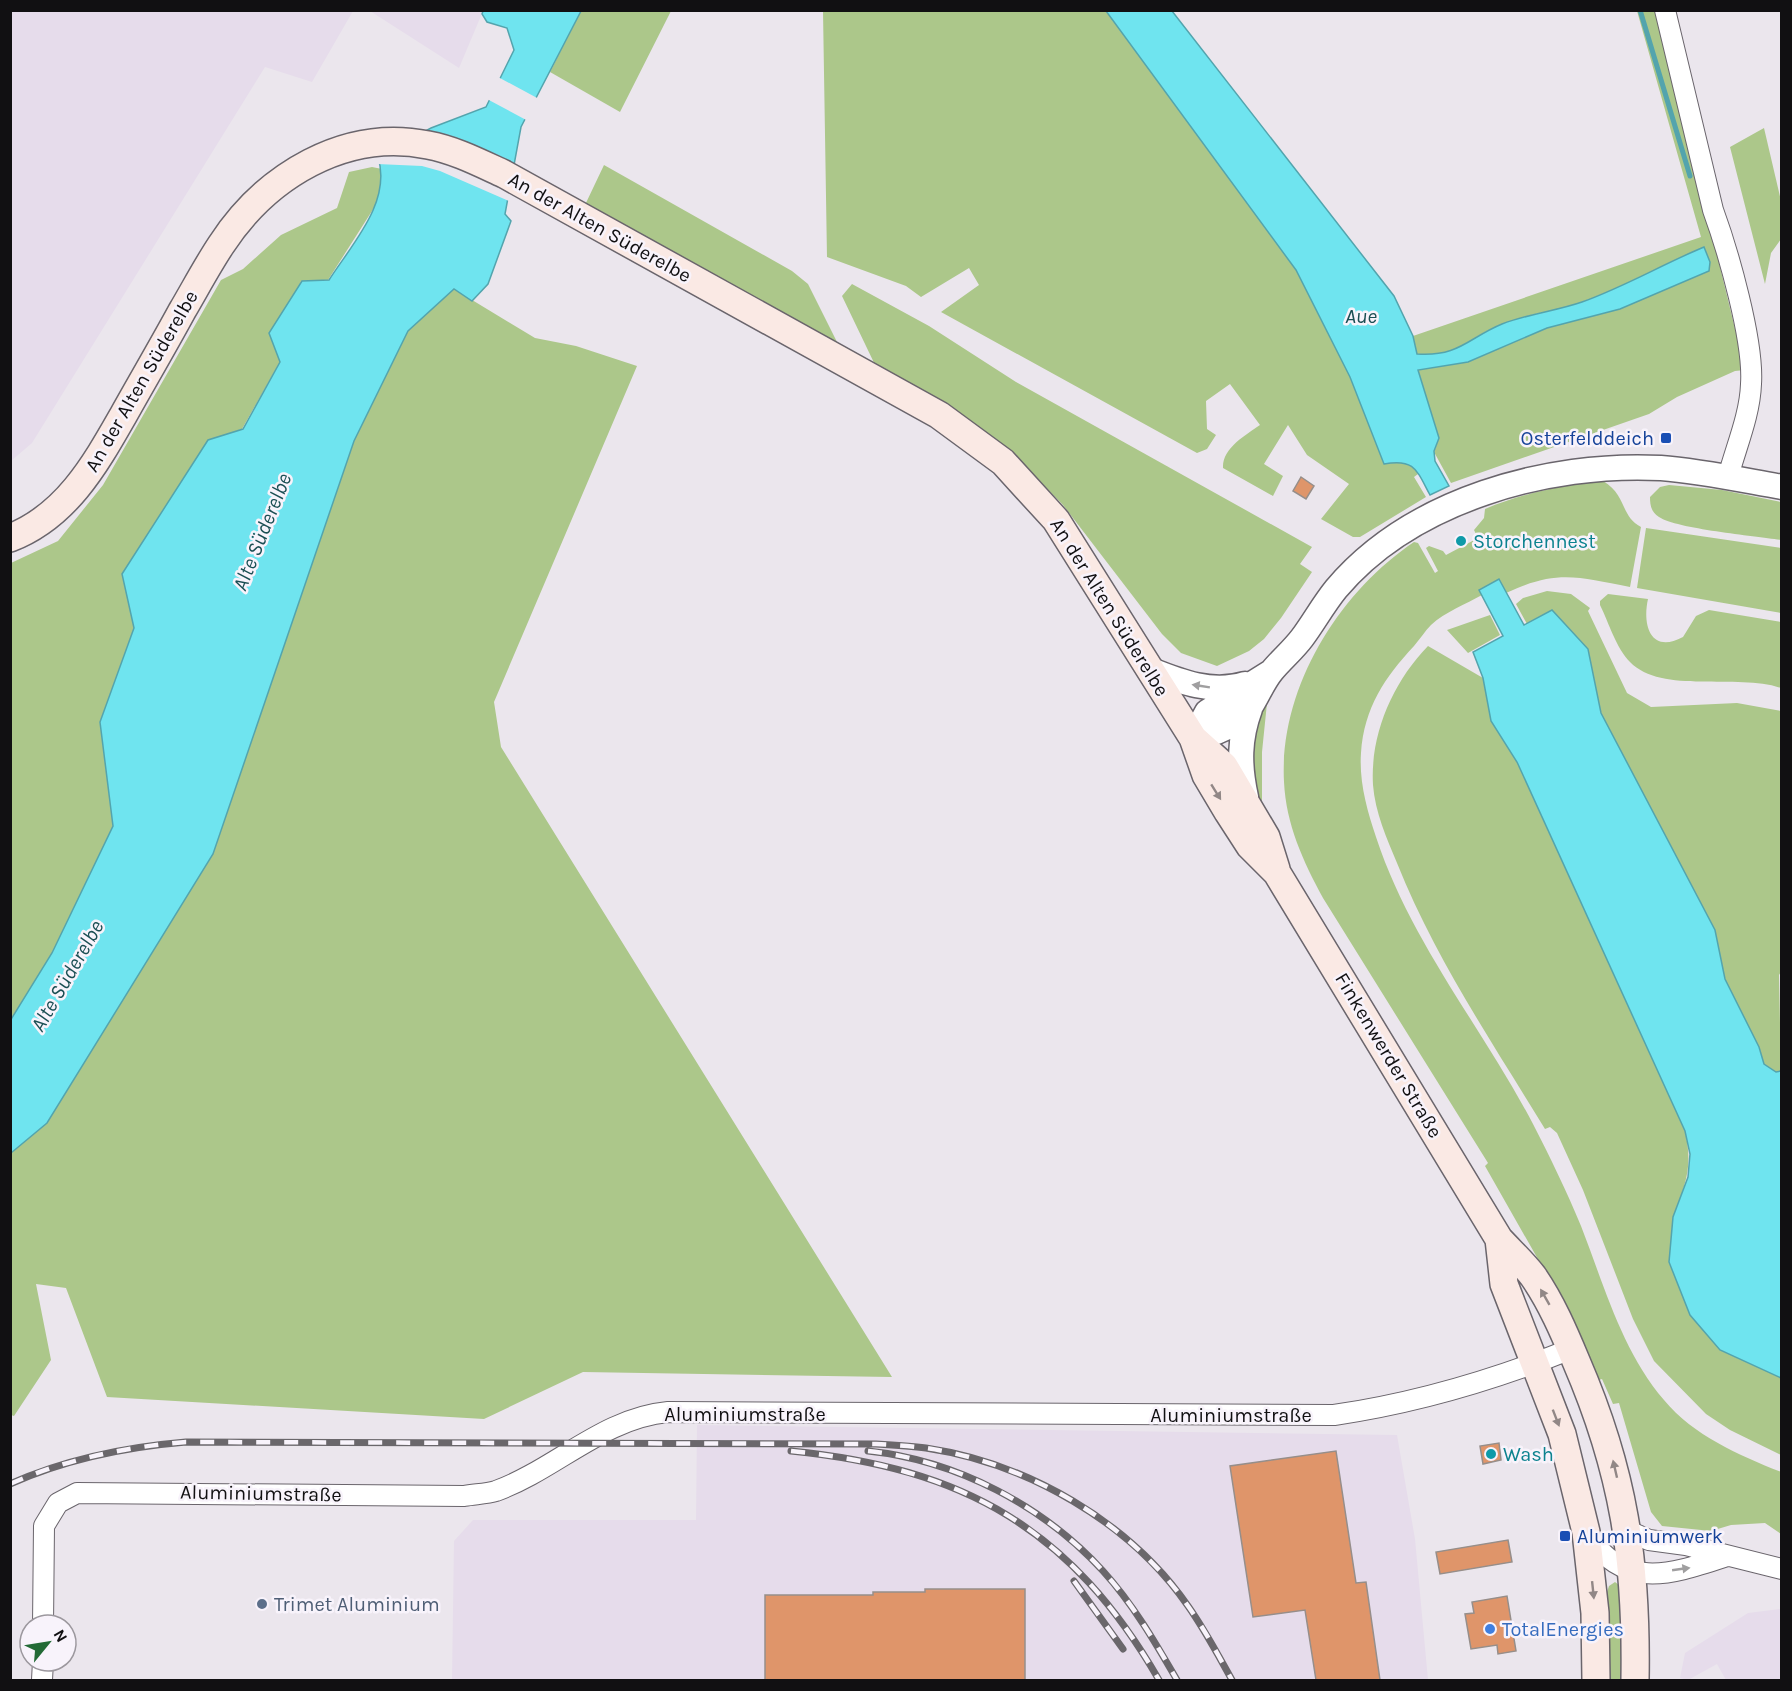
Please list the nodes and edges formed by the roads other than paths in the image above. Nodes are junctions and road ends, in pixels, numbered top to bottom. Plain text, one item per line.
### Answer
1 (1665, 10) edge
2 (1728, 477) junction
3 (1782, 487) edge
4 (10, 538) edge
5 (1151, 670) junction
6 (1262, 677) junction
7 (1250, 709) junction
8 (1193, 738) junction
9 (1246, 802) junction
10 (1277, 873) junction
11 (1499, 1239) junction
12 (1571, 1349) junction
13 (1535, 1363) junction
14 (1627, 1527) junction
15 (1586, 1532) junction
16 (1727, 1556) junction
17 (1782, 1569) edge
18 (1634, 1573) junction
19 (43, 1613) edge
20 (1596, 1680) edge
21 (1635, 1680) edge

1 - 2 street
2 - 3 street
2 - 6 street
4 - 5 main road, An der Alten Süderelbe
6 -> 5 street
5 - 8 main road, An der Alten Süderelbe
6 - 7 street
6 - 8 street
7 - 8 street
7 - 9 street
8 - 9 main road, Finkenwerder Straße
8 -> 10 main road, Finkenwerder Straße
9 - 10 main road, Finkenwerder Straße
10 - 11 main road, Finkenwerder Straße
12 -> 11 main road, Finkenwerder Straße
11 - 13 main road, Finkenwerder Straße
12 - 13 street, Aluminiumstraße
14 -> 12 main road, Finkenwerder Straße
13 -> 15 main road, Finkenwerder Straße
13 - 19 street, Aluminiumstraße
14 - 16 street
14 - 18 main road, Finkenwerder Straße
15 - 18 street
15 -> 20 main road, Finkenwerder Straße
16 - 17 street
18 -> 16 street
18 - 21 main road, Finkenwerder Straße

